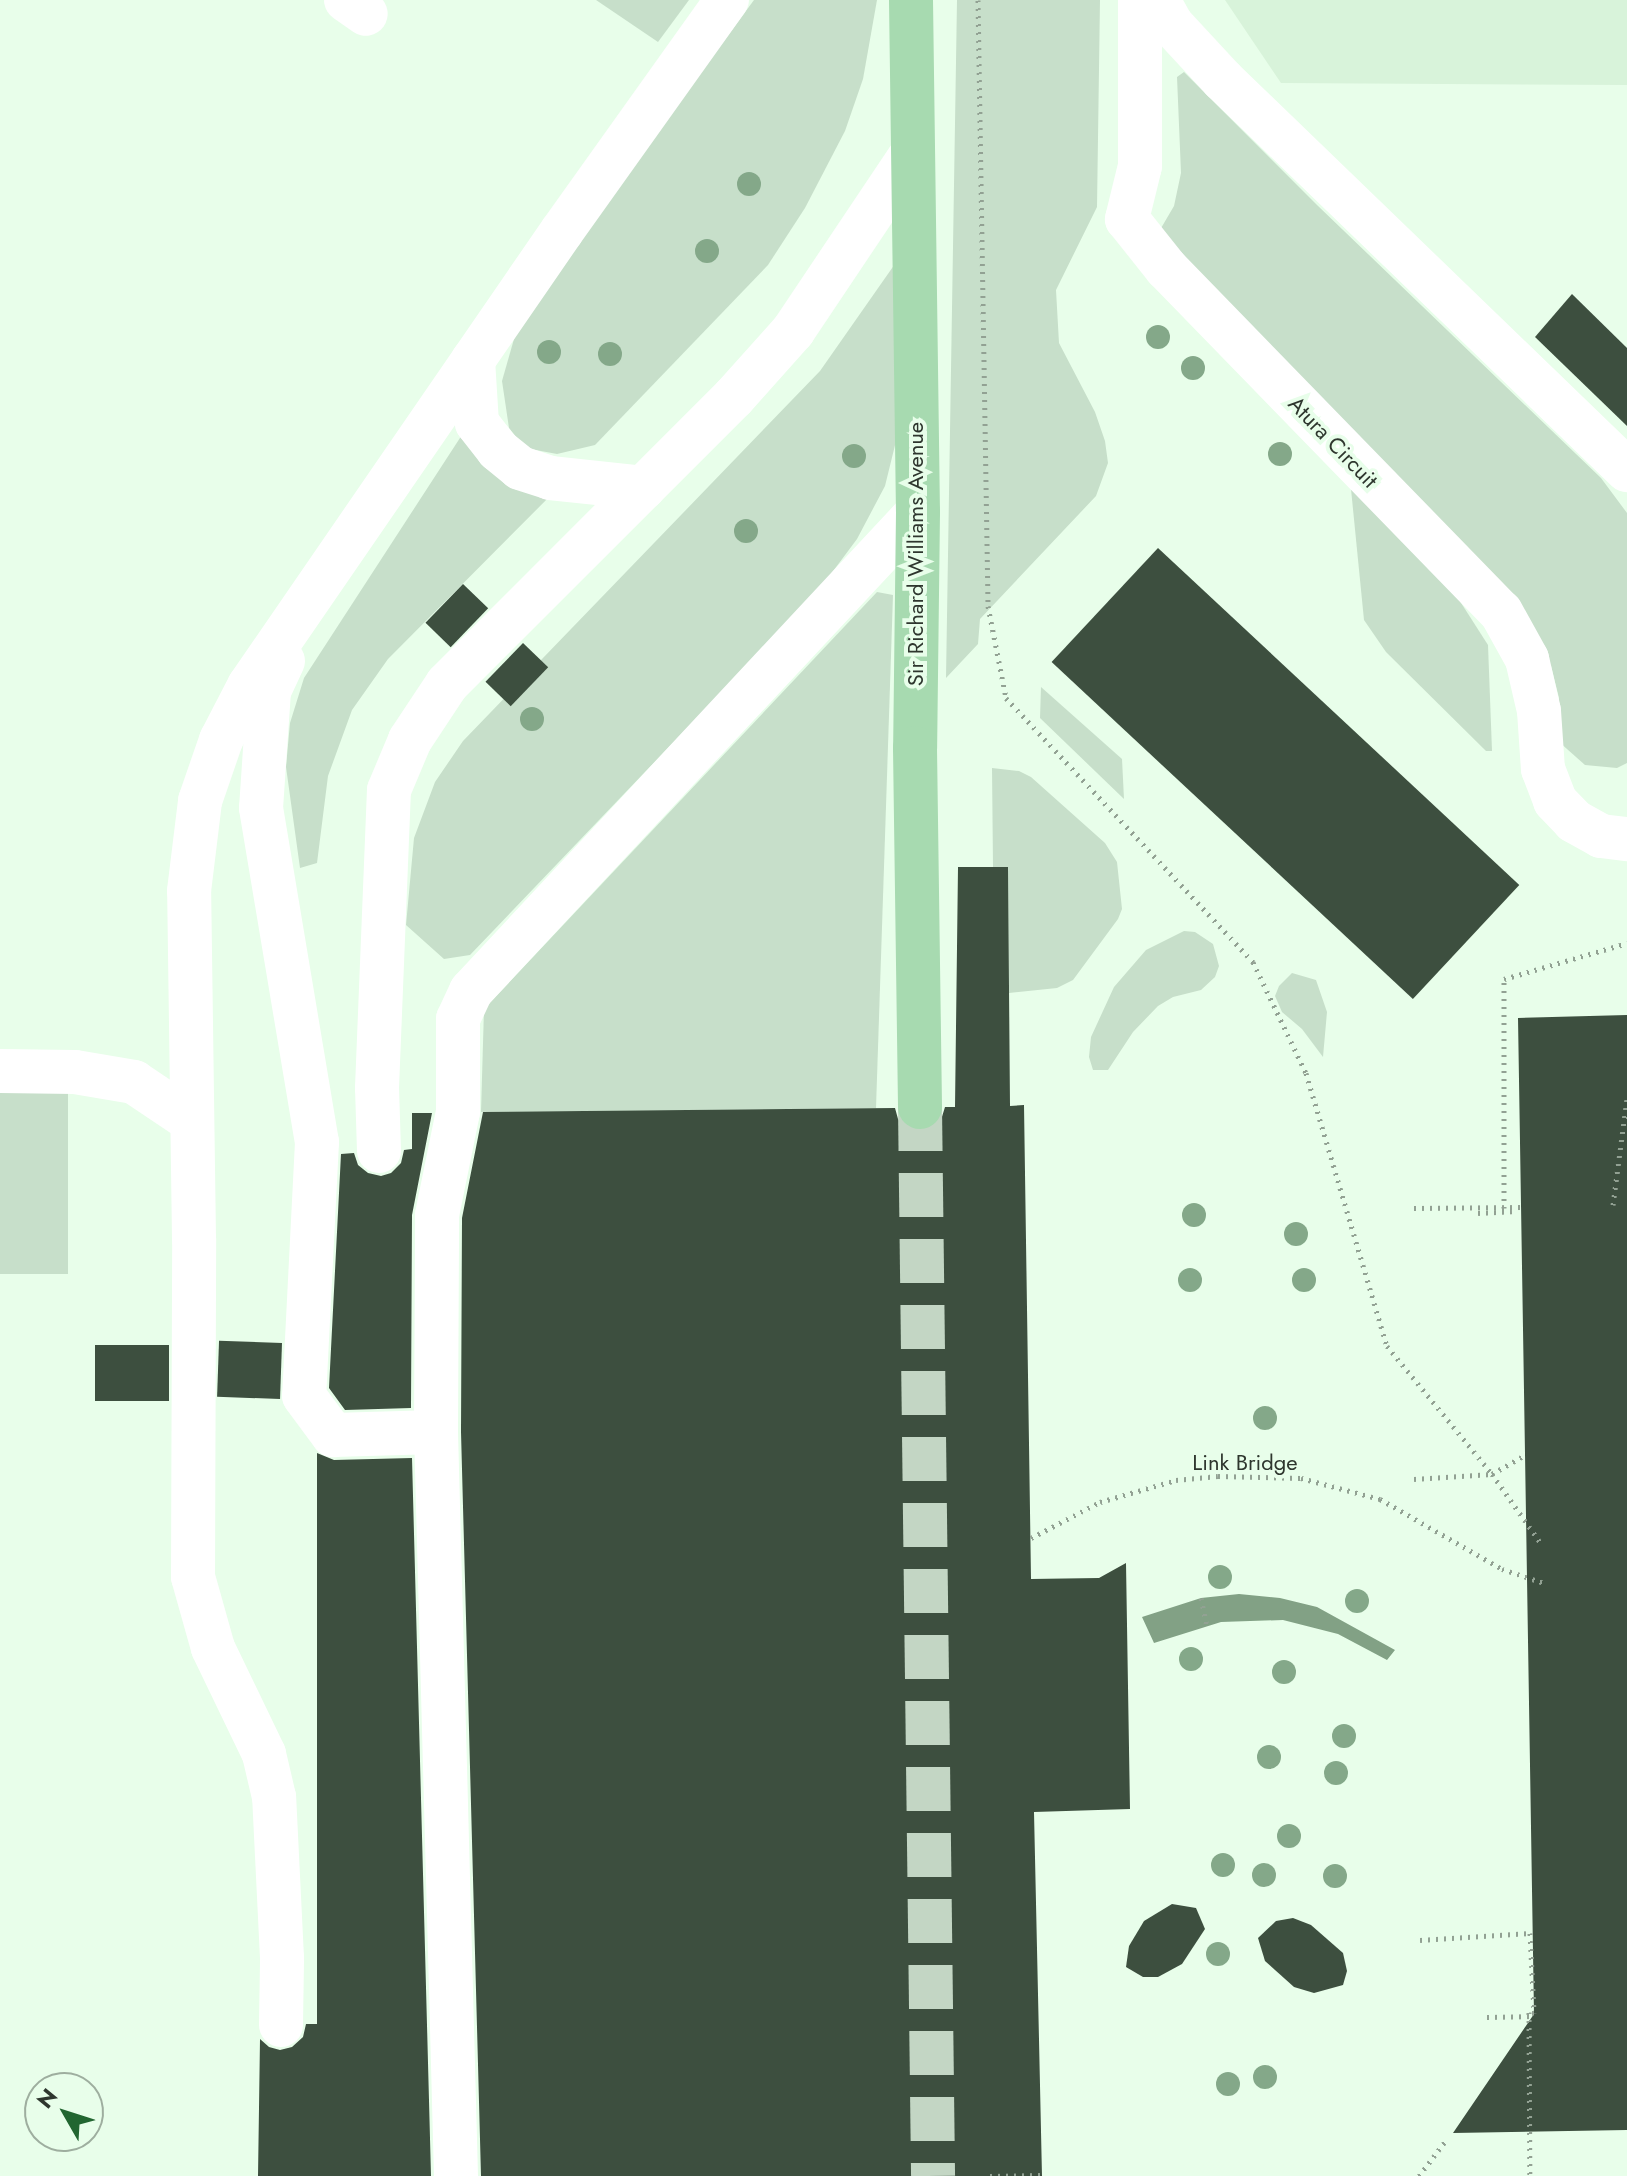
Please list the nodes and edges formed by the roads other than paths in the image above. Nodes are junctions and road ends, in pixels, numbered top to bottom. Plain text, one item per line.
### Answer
1 (727, 0) edge
2 (911, 0) edge
3 (1140, 0) edge
4 (1158, 0) edge
5 (912, 153) junction
6 (473, 360) junction
7 (1627, 470) edge
8 (643, 488) junction
9 (918, 512) junction
10 (320, 582) junction
11 (1627, 839) edge
12 (0, 1071) edge
13 (920, 1107) tunnel mouth
14 (192, 1121) junction
15 (379, 1151) dead end
16 (436, 1432) junction
17 (281, 2025) dead end
18 (456, 2176) edge

1 - 6 lane
2 - 5 main road, Sir Richard Williams Avenue
3 - 11 lane, Atura Circuit
4 - 7 lane
5 - 8 lane
5 - 9 main road, Sir Richard Williams Avenue
6 - 8 lane
6 - 10 lane
8 - 15 lane
9 - 13 main road, Sir Richard Williams Avenue
9 - 16 lane
10 - 14 lane
10 - 16 lane
12 - 14 lane
14 - 17 lane
16 - 18 lane

